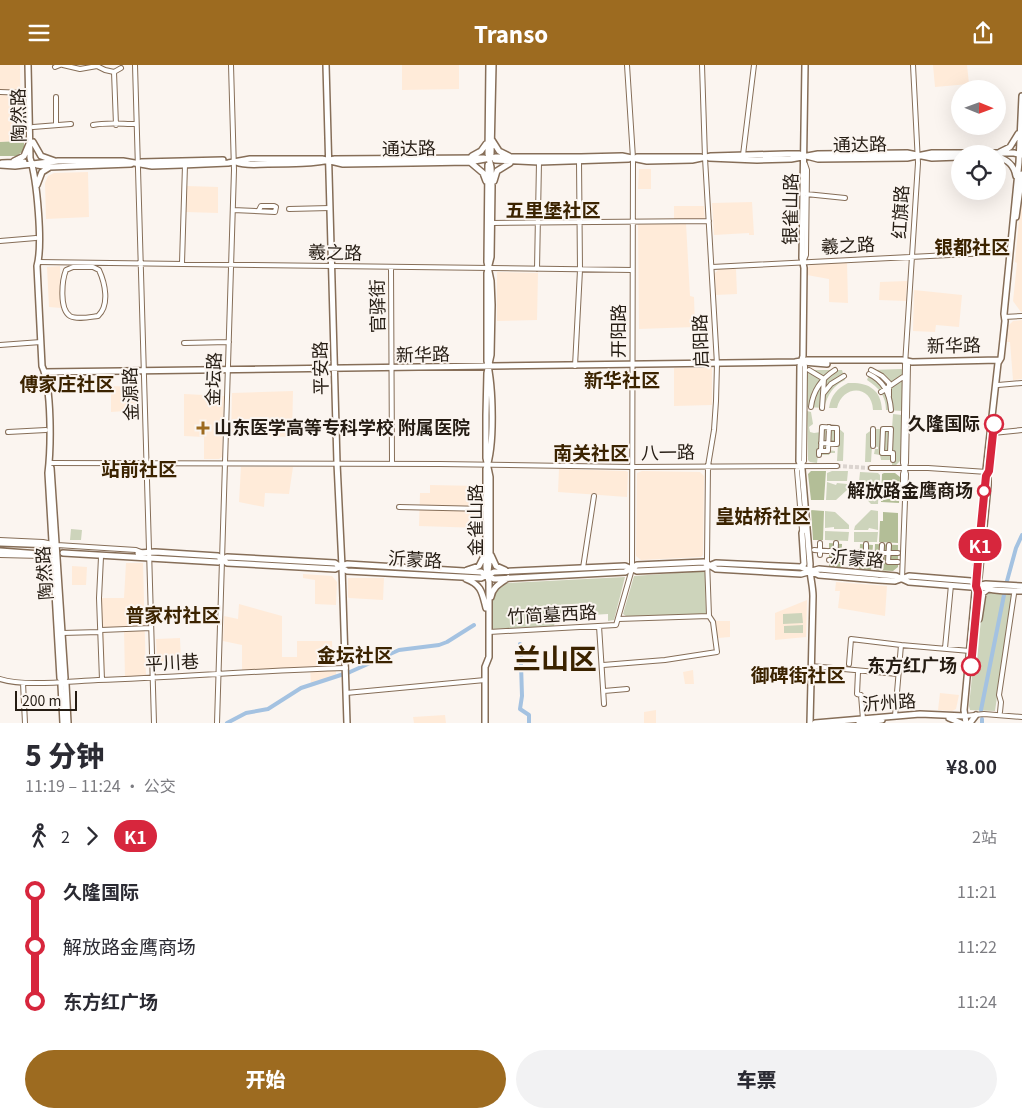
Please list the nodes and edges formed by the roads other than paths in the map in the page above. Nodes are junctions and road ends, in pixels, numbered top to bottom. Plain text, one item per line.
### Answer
1 (29, 65) edge
2 (61, 65) edge
3 (90, 65) edge
4 (135, 65) edge
5 (231, 65) edge
6 (326, 65) edge
7 (491, 65) edge
8 (627, 65) edge
9 (702, 65) edge
10 (754, 65) edge
11 (805, 65) edge
12 (913, 65) edge
13 (70, 66) edge
14 (55, 67) dead end
15 (121, 69) dead end
16 (114, 72) junction
17 (0, 93) edge
18 (28, 93) junction
19 (1022, 96) edge
20 (56, 97) dead end
21 (136, 123) junction
22 (71, 124) dead end
23 (56, 125) junction
24 (93, 125) dead end
25 (116, 125) junction
26 (33, 127) junction
27 (1020, 131) junction
28 (490, 138) junction
29 (31, 142) junction
30 (1022, 147) edge
31 (1006, 149) edge
32 (951, 154) edge
33 (1021, 154) edge
34 (744, 155) junction
35 (1006, 155) edge
36 (804, 156) junction
37 (917, 156) junction
38 (951, 157) edge
39 (633, 158) junction
40 (705, 158) junction
41 (490, 159) junction
42 (1006, 159) edge
43 (468, 160) junction
44 (513, 160) junction
45 (58, 161) junction
46 (328, 161) junction
47 (579, 161) junction
48 (137, 162) junction
49 (234, 162) junction
50 (539, 162) junction
51 (11, 163) junction
52 (0, 164) edge
53 (32, 164) junction
54 (804, 164) junction
55 (185, 165) junction
56 (50, 167) junction
57 (1022, 174) edge
58 (1016, 176) junction
59 (36, 187) junction
60 (490, 187) junction
61 (806, 194) junction
62 (844, 198) dead end
63 (803, 203) junction
64 (330, 208) junction
65 (289, 209) dead end
66 (233, 210) junction
67 (259, 210) dead end
68 (709, 221) junction
69 (632, 222) junction
70 (492, 223) junction
71 (538, 223) junction
72 (579, 223) junction
73 (1013, 227) junction
74 (36, 238) junction
75 (0, 241) edge
76 (1010, 251) junction
77 (912, 257) junction
78 (38, 262) junction
79 (803, 262) junction
80 (140, 263) junction
81 (182, 263) junction
82 (231, 264) junction
83 (81, 267) junction
84 (332, 267) junction
85 (712, 267) junction
86 (391, 268) junction
87 (489, 269) junction
88 (537, 269) junction
89 (580, 270) junction
90 (632, 270) junction
91 (1022, 316) edge
92 (1004, 317) junction
93 (41, 342) junction
94 (229, 342) junction
95 (184, 343) dead end
96 (0, 345) edge
97 (999, 360) junction
98 (907, 361) junction
99 (802, 362) junction
100 (717, 363) junction
101 (633, 365) junction
102 (575, 366) junction
103 (489, 368) junction
104 (334, 369) junction
105 (392, 369) junction
106 (228, 370) junction
107 (809, 370) dead end
108 (834, 370) dead end
109 (144, 371) junction
110 (45, 372) junction
111 (844, 376) dead end
112 (903, 377) dead end
113 (824, 379) junction
114 (1022, 383) edge
115 (823, 384) junction
116 (890, 385) junction
117 (998, 385) junction
118 (830, 389) junction
119 (885, 389) junction
120 (881, 392) dead end
121 (822, 396) junction
122 (889, 398) junction
123 (811, 407) dead end
124 (822, 408) dead end
125 (890, 410) dead end
126 (829, 427) junction
127 (873, 429) dead end
128 (46, 430) junction
129 (8, 431) dead end
130 (1022, 431) edge
131 (993, 433) junction
132 (821, 435) junction
133 (829, 435) junction
134 (837, 436) junction
135 (873, 437) junction
136 (882, 437) junction
137 (891, 437) junction
138 (821, 443) junction
139 (828, 444) junction
140 (873, 446) dead end
141 (882, 446) junction
142 (890, 446) junction
143 (890, 453) junction
144 (893, 460) dead end
145 (146, 462) junction
146 (225, 462) junction
147 (49, 463) junction
148 (337, 463) junction
149 (392, 463) junction
150 (488, 464) junction
151 (800, 465) junction
152 (708, 466) junction
153 (837, 466) tunnel mouth
154 (632, 467) junction
155 (871, 468) tunnel mouth
156 (905, 469) junction
157 (987, 473) junction
158 (594, 496) dead end
159 (399, 507) dead end
160 (486, 509) junction
161 (805, 517) junction
162 (805, 528) junction
163 (820, 543) dead end
164 (836, 543) dead end
165 (866, 544) dead end
166 (54, 545) junction
167 (882, 545) dead end
168 (889, 545) dead end
169 (0, 547) edge
170 (46, 550) tunnel mouth
171 (814, 550) dead end
172 (836, 551) junction
173 (841, 551) dead end
174 (488, 552) junction
175 (860, 552) dead end
176 (866, 552) junction
177 (820, 553) junction
178 (881, 553) junction
179 (889, 553) junction
180 (898, 553) dead end
181 (58, 554) junction
182 (146, 555) junction
183 (101, 557) junction
184 (222, 559) junction
185 (829, 560) dead end
186 (835, 560) junction
187 (841, 560) dead end
188 (859, 561) dead end
189 (866, 561) junction
190 (881, 561) junction
191 (888, 562) junction
192 (898, 562) dead end
193 (708, 565) junction
194 (342, 567) junction
195 (801, 567) junction
196 (583, 568) junction
197 (632, 569) junction
198 (809, 572) junction
199 (462, 574) junction
200 (488, 575) junction
201 (509, 575) junction
202 (902, 579) junction
203 (951, 585) junction
204 (976, 586) junction
205 (1022, 586) edge
206 (1005, 588) junction
207 (988, 589) junction
208 (1022, 591) edge
209 (1014, 594) dead end
210 (488, 608) junction
211 (709, 616) junction
212 (618, 619) junction
213 (975, 622) junction
214 (616, 625) joint
215 (599, 626) junction
216 (151, 628) junction
217 (100, 631) junction
218 (489, 632) junction
219 (62, 633) junction
220 (901, 645) junction
221 (945, 648) junction
222 (970, 651) junction
223 (487, 663) junction
224 (849, 664) dead end
225 (603, 665) junction
226 (811, 666) junction
227 (346, 672) junction
228 (858, 672) dead end
229 (898, 674) junction
230 (219, 675) junction
231 (0, 679) edge
232 (152, 679) junction
233 (102, 680) junction
234 (485, 680) junction
235 (63, 681) junction
236 (967, 682) junction
237 (24, 683) junction
238 (627, 689) dead end
239 (604, 691) junction
240 (346, 693) junction
241 (604, 704) dead end
242 (1000, 712) dead end
243 (965, 715) junction
244 (980, 715) junction
245 (894, 716) junction
246 (948, 716) junction
247 (1022, 717) edge
248 (861, 721) edge
249 (25, 723) edge
250 (63, 723) edge
251 (68, 723) edge
252 (154, 723) edge
253 (217, 723) edge
254 (340, 723) edge
255 (347, 723) edge
256 (486, 723) edge
257 (809, 723) edge
258 (815, 723) edge
259 (964, 723) edge
260 (970, 723) edge

1 - 18 main road, 陶然路
1 - 26 main road, 陶然路
2 - 13 street
2 - 14 street
3 - 13 street
3 - 16 street
4 - 21 street, 金源路
5 - 49 street, 金坛路
6 - 46 main road, 平安路
7 - 28 main road, 金雀山路
8 - 39 street, 开阳路
9 - 40 street, 启阳路
10 - 34 street
11 - 36 main road, 银雀山路
12 - 37 street, 红旗路
15 - 16 street
16 - 25 street
17 - 18 street
18 - 29 main road, 陶然路
19 - 27 main road
20 - 23 street
21 - 25 street
21 - 48 street, 金源路
22 - 23 street
23 - 26 street
24 - 25 street
26 - 29 main road, 陶然路
27 - 31 main road
27 - 33 main road
28 - 41 main road, 金雀山路
28 - 43 main road
28 - 44 main road
29 - 45 main road
29 - 51 main road
29 - 53 main road, 陶然路
30 - 33 main road
32 - 37 main road, 通达路
33 - 35 main road, 通达路
33 - 58 main road
33 - 73 main road
34 - 36 main road, 通达路
34 - 40 main road, 通达路
36 - 37 main road, 通达路
36 - 40 main road, 通达路
36 - 54 main road, 银雀山路
37 - 38 main road, 通达路
37 - 77 street, 红旗路
39 - 40 main road, 通达路
39 - 44 main road, 通达路
39 - 47 main road, 通达路
39 - 69 street, 开阳路
40 - 68 street, 启阳路
41 - 43 main road, 通达路
41 - 44 main road, 通达路
41 - 60 main road, 金雀山路
42 - 58 main road
43 - 46 main road, 通达路
43 - 60 main road
44 - 50 main road, 通达路
44 - 60 main road
45 - 48 main road, 通达路
45 - 53 main road, 通达路
46 - 49 main road, 通达路
46 - 64 main road, 平安路
47 - 50 main road, 通达路
47 - 72 street
48 - 49 main road, 通达路
48 - 55 main road, 通达路
48 - 56 main road, 通达路
48 - 80 street, 金源路
49 - 55 main road, 通达路
49 - 66 street, 金坛路
50 - 71 street
51 - 52 main road, 通达路
51 - 53 main road, 通达路
53 - 56 main road, 通达路
53 - 59 main road, 陶然路
53 - 74 main road, 陶然路
54 - 61 street
54 - 63 main road, 银雀山路
55 - 81 street
56 - 59 main road
57 - 73 main road
58 - 76 main road
59 - 78 main road, 陶然路
60 - 70 main road, 金雀山路
60 - 87 main road, 金雀山路
61 - 62 street
61 - 63 main road
61 - 79 street
63 - 79 main road, 银雀山路
64 - 65 street
64 - 84 main road, 平安路
66 - 67 street
66 - 82 street, 金坛路
68 - 69 street
68 - 85 street, 启阳路
69 - 72 street
69 - 90 street, 开阳路
70 - 71 street
70 - 87 main road, 金雀山路
71 - 72 street
71 - 88 street
72 - 89 street
73 - 76 main road
74 - 75 street
74 - 78 main road, 陶然路
76 - 77 street, 羲之路
76 - 92 main road
77 - 79 street, 羲之路
77 - 98 street, 红旗路
78 - 83 street, 羲之路
78 - 93 main road, 陶然路
78 - 110 main road, 陶然路
79 - 85 street, 羲之路
79 - 99 main road, 银雀山路
79 - 99 main road, 银雀山路
80 - 81 street, 羲之路
80 - 83 street, 羲之路
80 - 109 street, 金源路
81 - 82 street, 羲之路
82 - 84 street, 羲之路
82 - 94 street, 金坛路
83 - 83 street
84 - 86 street, 羲之路
84 - 104 main road, 平安路
85 - 100 street, 启阳路
86 - 87 street, 羲之路
86 - 105 street, 官驿街
87 - 88 street, 羲之路
87 - 103 main road, 金雀山路
88 - 89 street, 羲之路
89 - 90 street, 羲之路
89 - 102 street
90 - 101 street, 开阳路
91 - 92 street
92 - 97 main road
93 - 96 street
93 - 110 main road, 陶然路
94 - 95 street
94 - 106 street, 金坛路
97 - 98 main road, 新华路
97 - 117 main road
97 - 157 main road
98 - 99 main road, 新华路
98 - 156 street, 红旗路
99 - 100 main road, 新华路
99 - 151 main road, 银雀山路
100 - 101 main road, 新华路
100 - 152 street, 启阳路
101 - 102 main road, 新华路
101 - 154 street, 开阳路
102 - 103 main road, 新华路
103 - 105 main road, 新华路
103 - 150 main road, 金雀山路
104 - 105 main road, 新华路
104 - 106 main road, 新华路
104 - 148 main road, 平安路
105 - 149 street, 官驿街
106 - 109 main road, 新华路
106 - 146 street, 金坛路
107 - 113 street
108 - 113 street
109 - 110 main road, 新华路
109 - 145 street, 金源路
110 - 128 main road, 陶然路
110 - 147 main road, 陶然路
111 - 118 street
112 - 116 street
113 - 115 street
113 - 123 street
114 - 117 street
115 - 118 street
115 - 121 street
116 - 119 street
116 - 119 street
116 - 122 street
117 - 131 main road
118 - 121 street
119 - 120 street
119 - 122 street
121 - 124 street
122 - 125 street
126 - 132 street
126 - 133 street
126 - 134 street
127 - 135 street
128 - 129 street
128 - 147 main road, 陶然路
130 - 131 street
131 - 157 main road
132 - 133 street
132 - 138 street
133 - 134 street
133 - 139 street
134 - 139 street
135 - 136 street
135 - 140 street
136 - 137 street
136 - 137 street
136 - 141 street
137 - 142 street
138 - 139 street
138 - 139 street
141 - 142 street
141 - 143 street
142 - 143 street
143 - 144 street
145 - 146 street, 八一路
145 - 147 street, 八一路
145 - 182 street, 金源路
146 - 148 street, 八一路
146 - 184 street, 金坛路
147 - 166 main road, 陶然路
148 - 149 street, 八一路
148 - 194 main road, 平安路
149 - 150 street, 八一路
150 - 154 street, 八一路
150 - 160 main road, 金雀山路
150 - 174 main road, 金雀山路
151 - 152 street, 八一路
151 - 153 street, 八一路
151 - 161 main road, 银雀山路
151 - 162 main road, 银雀山路
152 - 154 street, 八一路
152 - 193 street, 启阳路
154 - 197 street, 开阳路
155 - 156 street
156 - 157 street
156 - 202 street, 红旗路
157 - 204 main road
157 - 204 main road
158 - 196 street
159 - 160 street
160 - 174 main road, 金雀山路
161 - 162 main road
161 - 198 main road, 银雀山路
162 - 195 main road
162 - 198 main road
163 - 177 street
164 - 172 street
165 - 176 street
166 - 169 main road
166 - 181 main road, 陶然路
166 - 182 street
167 - 178 street
168 - 179 street
169 - 170 main road
169 - 181 main road, 沂蒙路
171 - 177 street
172 - 173 street
172 - 177 street
172 - 186 street
174 - 199 main road
174 - 200 main road, 金雀山路
174 - 201 main road
175 - 176 street
176 - 178 street
176 - 189 street
178 - 179 street
178 - 190 street
179 - 180 street
179 - 191 street
181 - 182 main road, 沂蒙路
181 - 183 street
181 - 219 main road, 陶然路
181 - 235 main road, 陶然路
182 - 183 street
182 - 184 main road, 沂蒙路
182 - 216 street, 金源路
183 - 217 street
184 - 194 main road, 沂蒙路
184 - 230 street, 金坛路
185 - 186 street
186 - 187 street
188 - 189 street
189 - 190 street
190 - 191 street
191 - 192 street
193 - 195 main road, 沂蒙路
193 - 197 main road, 沂蒙路
193 - 198 main road, 沂蒙路
193 - 211 street, 启阳路
194 - 199 main road, 沂蒙路
194 - 227 main road, 平安路
195 - 198 main road, 沂蒙路
196 - 197 main road, 沂蒙路
196 - 201 main road, 沂蒙路
197 - 201 main road, 沂蒙路
197 - 212 street, 开阳路
198 - 202 main road, 沂蒙路
198 - 226 main road, 银雀山路
199 - 200 main road, 沂蒙路
199 - 210 main road
200 - 201 main road, 沂蒙路
200 - 210 main road, 金雀山路
201 - 210 main road
202 - 203 main road, 沂蒙路
202 - 204 main road, 沂蒙路
203 - 204 main road, 沂蒙路
203 - 221 street
204 - 206 main road, 沂蒙路
204 - 207 main road, 沂蒙路
204 - 213 main road
204 - 222 main road
205 - 206 main road, 沂蒙路
206 - 207 main road, 沂蒙路
206 - 208 main road, 沂蒙路
207 - 213 main road
209 - 242 street
210 - 218 main road, 金雀山路
210 - 223 main road, 金雀山路
211 - 212 street, 竹简墓西路
211 - 225 street, 启阳路
212 - 214 street, 开阳路
213 - 243 main road
214 - 215 street, 竹简墓西路
215 - 218 street, 竹简墓西路
215 - 225 street
216 - 217 street
216 - 232 street, 金源路
217 - 219 street
217 - 233 street
218 - 223 main road, 金雀山路
219 - 235 main road, 陶然路
220 - 221 street
220 - 224 street
220 - 229 street
221 - 222 street
222 - 236 main road
223 - 234 main road, 金雀山路
223 - 256 main road, 金雀山路
225 - 239 street
226 - 229 street
226 - 257 main road, 银雀山路
227 - 230 street, 平川巷
227 - 240 main road, 平安路
228 - 248 street
229 - 245 street
230 - 232 street, 平川巷
230 - 253 street, 金坛路
231 - 237 street, 平川巷
232 - 233 street, 平川巷
232 - 252 street, 金源路
233 - 235 street, 平川巷
234 - 240 street
234 - 256 main road, 金雀山路
235 - 237 street, 平川巷
235 - 250 main road, 陶然路
235 - 251 main road, 陶然路
236 - 243 main road
236 - 246 main road
237 - 249 street
238 - 239 street
239 - 241 street
240 - 255 main road, 平安路
243 - 244 street, 沂州路
243 - 246 main road, 沂州路
243 - 259 main road
244 - 247 street, 沂州路
244 - 260 main road
245 - 246 main road, 沂州路
245 - 248 main road, 沂州路
246 - 248 main road, 沂州路
246 - 259 main road
248 - 258 main road, 沂州路
254 - 255 street

